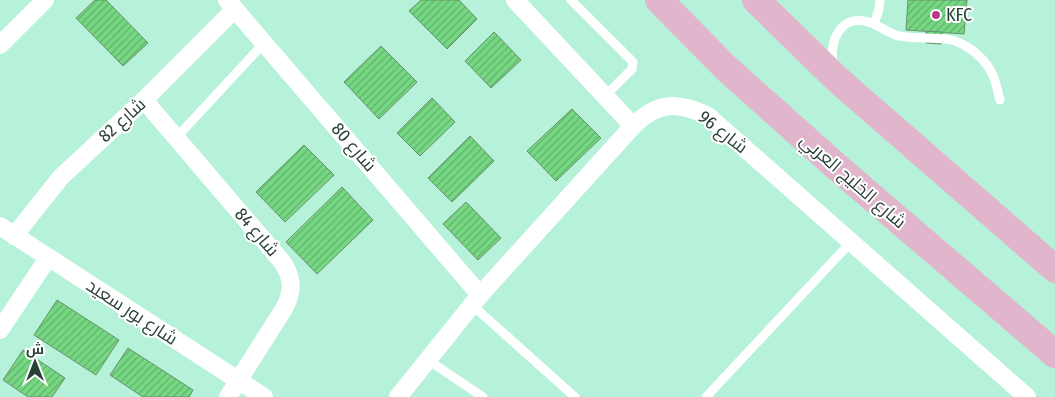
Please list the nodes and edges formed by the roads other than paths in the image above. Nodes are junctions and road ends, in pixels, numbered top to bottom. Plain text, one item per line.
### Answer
1 (45, 0) edge
2 (515, 0) edge
3 (571, 0) edge
4 (658, 0) edge
5 (756, 0) edge
6 (880, 0) edge
7 (231, 5) edge
8 (874, 24) junction
9 (264, 43) junction
10 (0, 45) edge
11 (838, 80) junction
12 (605, 96) junction
13 (144, 100) junction
14 (1000, 100) dead end
15 (633, 126) junction
16 (176, 138) junction
17 (1005, 226) junction
18 (7, 231) edge
19 (851, 242) junction
20 (1038, 242) dead end
21 (48, 258) junction
22 (1055, 269) edge
23 (476, 300) junction
24 (0, 330) edge
25 (1055, 354) edge
26 (428, 360) junction
27 (239, 380) junction
28 (228, 397) edge
29 (264, 397) edge
30 (398, 397) edge
31 (483, 397) edge
32 (575, 397) edge
33 (706, 397) edge
34 (1027, 397) edge

1 - 10 street
2 - 12 street
3 - 12 lane
4 - 25 main road, شارع الخليج العربي
5 - 11 main road
6 - 8 lane
7 - 9 street, شارع 80
7 - 13 street, شارع 82
8 - 11 lane
8 - 14 lane
9 - 16 lane
9 - 23 street, شارع 80
11 - 17 main road
12 - 15 street
13 - 16 street, شارع 84
13 - 18 street, شارع 82
15 - 19 street, شارع 96
15 - 23 street, شارع 96
16 - 27 street, شارع 84
17 - 20 lane
17 - 22 main road
18 - 21 street, شارع بور سعيد
19 - 33 lane
19 - 34 street, شارع 96
21 - 24 street
21 - 27 street, شارع بور سعيد
23 - 26 street, شارع 96
23 - 32 lane
26 - 30 street, شارع 96
26 - 31 lane
27 - 28 street, شارع 84
27 - 29 street, شارع بور سعيد

